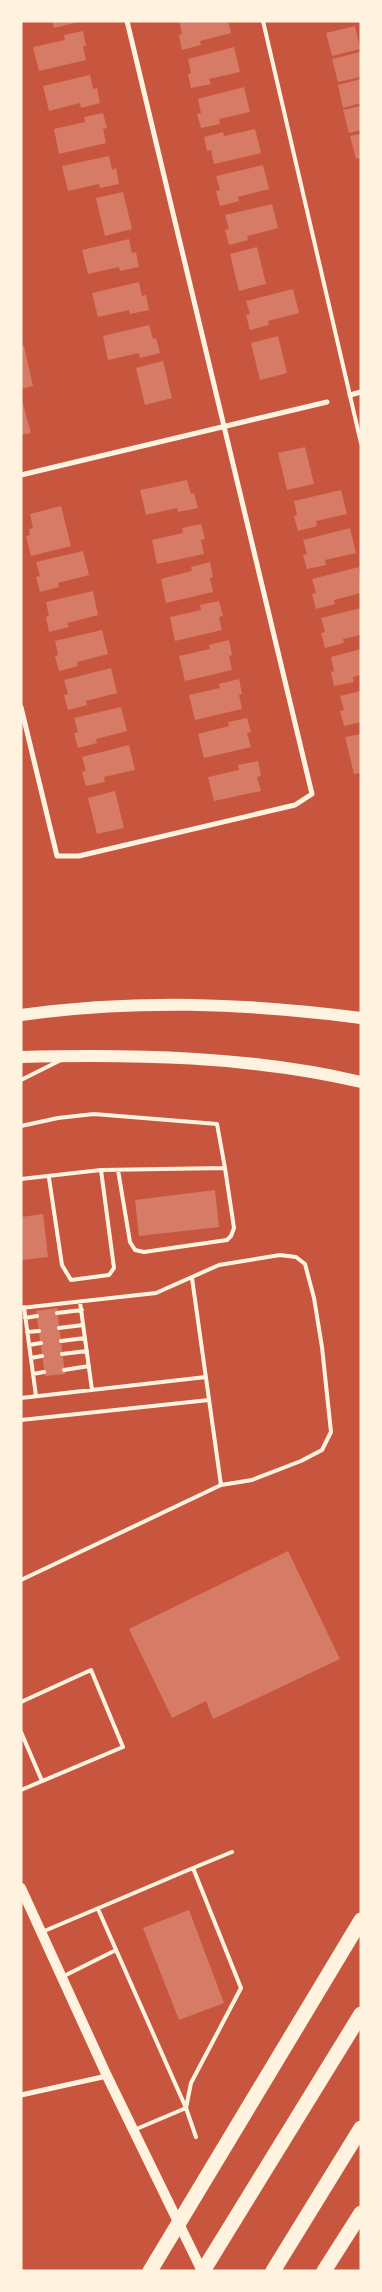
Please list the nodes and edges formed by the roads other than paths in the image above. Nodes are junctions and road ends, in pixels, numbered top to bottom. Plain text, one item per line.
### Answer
1 (127, 21) edge
2 (263, 21) edge
3 (361, 392) edge
4 (350, 395) junction
5 (326, 402) dead end
6 (223, 426) junction
7 (361, 443) edge
8 (21, 474) edge
9 (21, 707) edge
10 (21, 1015) edge
11 (361, 1018) edge
12 (70, 1056) junction
13 (21, 1057) edge
14 (21, 1080) edge
15 (361, 1082) edge
16 (21, 1126) edge
17 (225, 1168) junction
18 (101, 1170) junction
19 (118, 1170) junction
20 (49, 1178) junction
21 (21, 1180) edge
22 (192, 1278) junction
23 (80, 1302) junction
24 (23, 1308) edge
25 (82, 1310) junction
26 (57, 1314) dead end
27 (37, 1316) dead end
28 (25, 1318) junction
29 (83, 1325) junction
30 (59, 1328) dead end
31 (39, 1330) dead end
32 (27, 1332) junction
33 (85, 1338) junction
34 (61, 1341) dead end
35 (41, 1343) dead end
36 (29, 1344) junction
37 (87, 1351) junction
38 (62, 1354) dead end
39 (42, 1356) dead end
40 (30, 1358) junction
41 (89, 1366) junction
42 (64, 1370) dead end
43 (44, 1372) dead end
44 (33, 1374) junction
45 (206, 1377) junction
46 (92, 1390) junction
47 (36, 1396) junction
48 (21, 1398) edge
49 (209, 1400) junction
50 (21, 1420) edge
51 (221, 1486) junction
52 (21, 1572) edge
53 (23, 1580) edge
54 (21, 1702) edge
55 (21, 1732) edge
56 (42, 1781) junction
57 (21, 1790) edge
58 (232, 1852) dead end
59 (193, 1868) junction
60 (21, 1888) edge
61 (98, 1909) junction
62 (361, 1920) edge
63 (42, 1932) junction
64 (116, 1950) junction
65 (62, 1977) junction
66 (361, 2014) edge
67 (107, 2076) junction
68 (21, 2095) edge
69 (186, 2108) junction
70 (361, 2128) edge
71 (134, 2130) junction
72 (196, 2137) dead end
73 (361, 2213) edge
74 (327, 2266) edge
75 (150, 2271) edge
76 (203, 2271) edge
77 (273, 2271) edge

1 - 6 street
2 - 4 lane
3 - 4 street
4 - 7 lane
5 - 6 street
6 - 8 street
6 - 9 street
10 - 11 main road
12 - 13 main road
12 - 14 lane
12 - 15 main road
16 - 17 lane
17 - 19 lane
17 - 19 lane
18 - 19 lane
18 - 20 lane
18 - 20 lane
20 - 21 lane
22 - 23 lane
22 - 45 lane
22 - 51 lane
23 - 24 lane
23 - 25 lane
24 - 28 lane
25 - 26 lane
25 - 29 lane
27 - 28 lane
28 - 32 lane
29 - 30 lane
29 - 33 lane
31 - 32 lane
32 - 36 lane
33 - 34 lane
33 - 37 lane
35 - 36 lane
36 - 40 lane
37 - 38 lane
37 - 41 lane
39 - 40 lane
40 - 44 lane
41 - 42 lane
41 - 46 lane
43 - 44 lane
44 - 47 lane
45 - 46 lane
45 - 49 lane
46 - 47 lane
47 - 48 lane
49 - 50 lane
49 - 51 lane
51 - 53 lane
52 - 53 lane
54 - 56 lane
55 - 56 lane
56 - 57 lane
58 - 59 lane
59 - 61 lane
59 - 69 lane
60 - 63 main road
61 - 63 lane
61 - 64 lane
62 - 75 highway
63 - 65 main road
64 - 65 lane
64 - 69 lane
65 - 67 main road
66 - 76 highway
67 - 68 street
67 - 71 main road
69 - 71 lane
69 - 72 lane
70 - 77 highway
71 - 76 main road
73 - 74 highway

